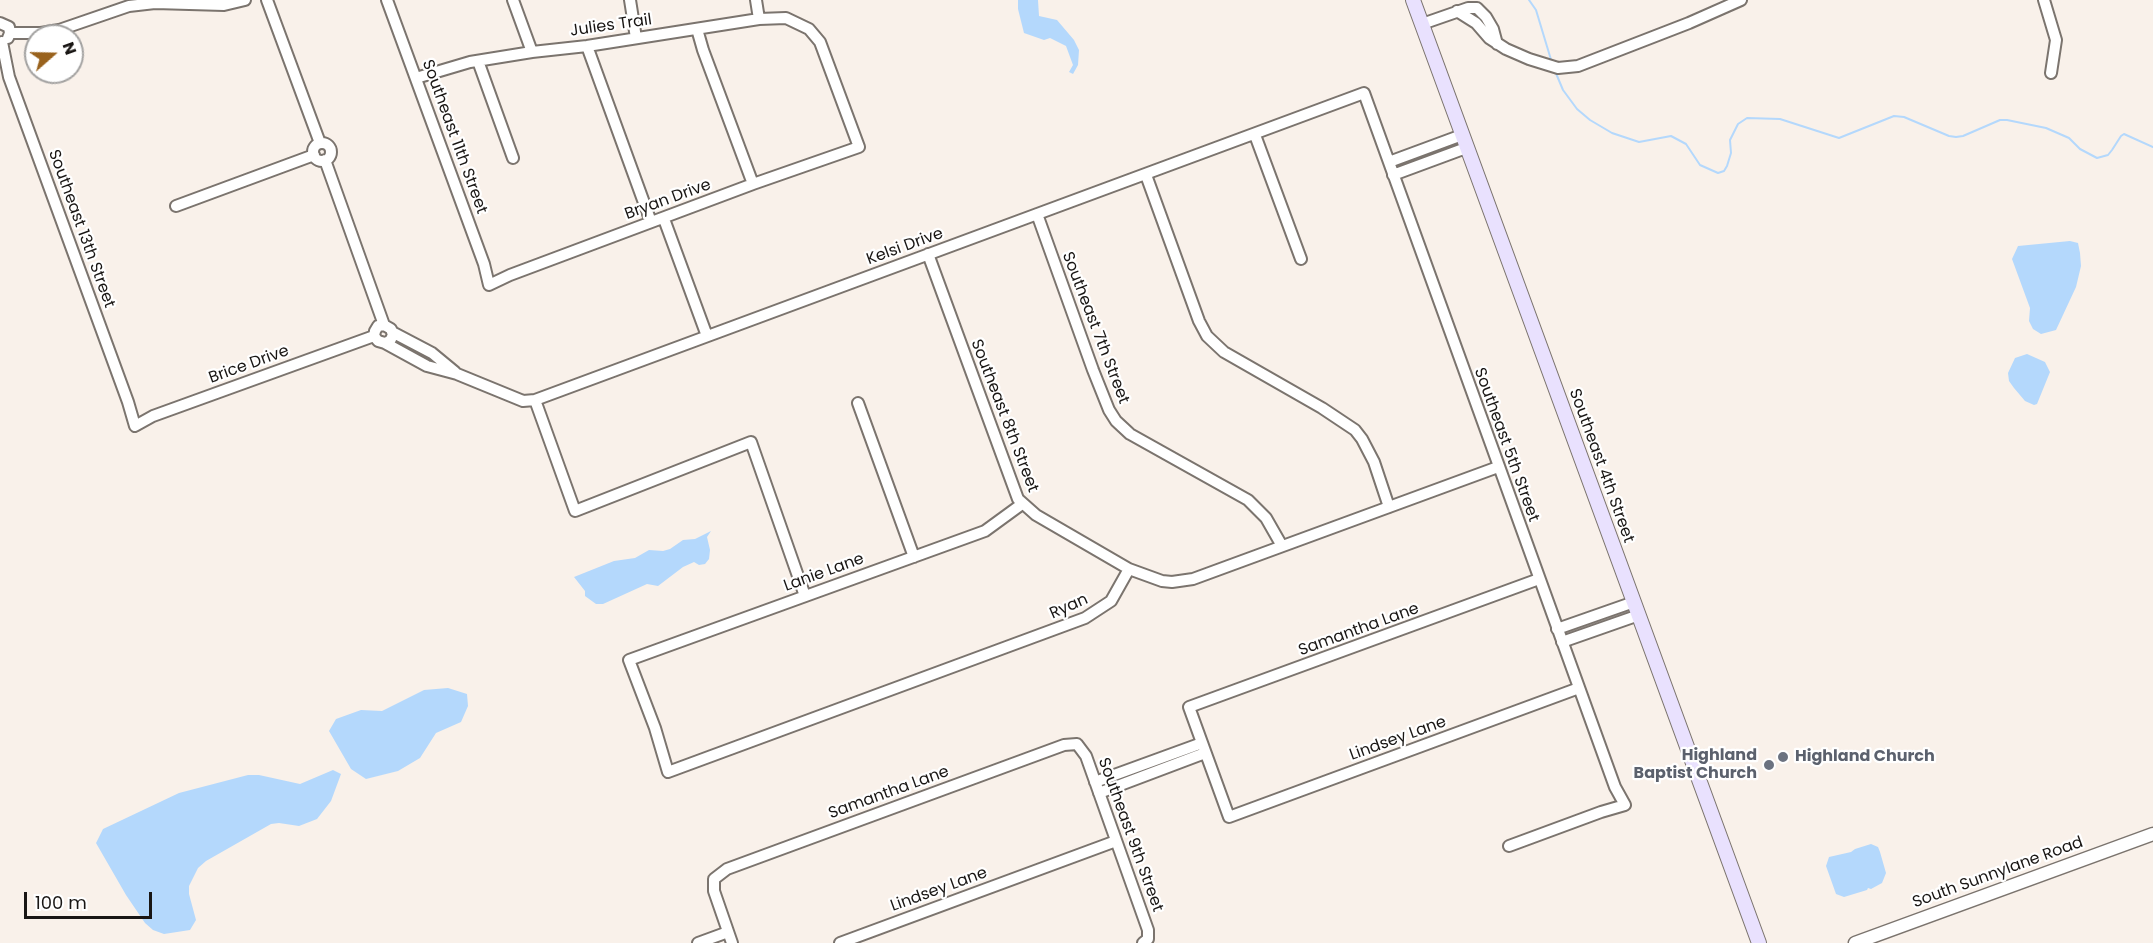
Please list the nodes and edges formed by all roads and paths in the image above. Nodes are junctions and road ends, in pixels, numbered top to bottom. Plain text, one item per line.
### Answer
1 (245, 0) edge
2 (267, 0) edge
3 (387, 0) edge
4 (513, 0) edge
5 (630, 0) edge
6 (756, 0) edge
7 (1413, 0) edge
8 (1741, 0) edge
9 (2044, 0) edge
10 (759, 19) junction
11 (0, 23) edge
12 (1422, 24) junction
13 (697, 29) junction
14 (10, 33) junction
15 (636, 38) junction
16 (1, 41) edge
17 (587, 46) junction
18 (532, 52) junction
19 (478, 61) junction
20 (2051, 73) dead end
21 (416, 78) junction
22 (1364, 93) joint
23 (1255, 135) junction
24 (1464, 141) junction
25 (320, 143) junction
26 (859, 147) joint
27 (314, 155) junction
28 (513, 158) dead end
29 (325, 160) junction
30 (1389, 162) junction
31 (1146, 175) junction
32 (1393, 175) junction
33 (753, 184) junction
34 (176, 206) dead end
35 (1037, 214) junction
36 (664, 219) junction
37 (651, 222) junction
38 (928, 254) junction
39 (1301, 259) dead end
40 (489, 285) joint
41 (388, 328) junction
42 (374, 336) junction
43 (706, 336) junction
44 (385, 343) junction
45 (457, 374) junction
46 (536, 400) junction
47 (858, 403) dead end
48 (135, 426) joint
49 (1498, 467) junction
50 (1022, 504) junction
51 (1389, 507) junction
52 (1282, 546) junction
53 (914, 557) junction
54 (1129, 569) junction
55 (1539, 579) junction
56 (805, 596) junction
57 (1636, 608) junction
58 (1557, 629) junction
59 (1562, 642) junction
60 (629, 660) joint
61 (1579, 688) junction
62 (1077, 744) joint
63 (1203, 748) junction
64 (1095, 782) junction
65 (1099, 793) junction
66 (2153, 834) edge
67 (1116, 841) junction
68 (1509, 846) dead end
69 (730, 938) edge
70 (1145, 941) edge
71 (698, 943) edge
72 (840, 943) edge
73 (1758, 943) edge
74 (1855, 943) edge

1 - 14 street
2 - 25 street
3 - 21 street, Southeast 11th Street
4 - 18 street
5 - 15 street
6 - 10 street
7 - 12 main road, Southeast 4th Street
8 - 12 street
9 - 20 street
10 - 13 street, Julies Trail
10 - 26 street, Julies Trail
11 - 14 street
12 - 24 main road, Southeast 4th Street
13 - 15 street, Julies Trail
13 - 33 street
14 - 16 street
15 - 17 street, Julies Trail
16 - 48 street, Southeast 13th Street
17 - 18 street, Julies Trail
17 - 37 street
18 - 19 street, Julies Trail
19 - 21 street, Julies Trail
19 - 28 street
21 - 40 street, Southeast 11th Street
22 - 23 street, Kelsi Drive
22 - 30 street, Southeast 5th Street
23 - 31 street, Kelsi Drive
23 - 39 street
24 - 30 street
24 - 32 street
24 - 57 main road, Southeast 4th Street
25 - 27 street
25 - 29 street
26 - 33 street, Bryan Drive
27 - 29 street
27 - 34 street
29 - 41 street
30 - 32 street, Southeast 5th Street
31 - 35 street, Kelsi Drive
31 - 51 street
32 - 49 street, Southeast 5th Street
33 - 36 street, Bryan Drive
35 - 38 street, Kelsi Drive
35 - 52 street, Southeast 7th Street
36 - 37 street, Bryan Drive
36 - 43 street
37 - 40 street, Bryan Drive
38 - 43 street, Kelsi Drive
38 - 50 street, Southeast 8th Street
41 - 42 street
41 - 44 street
41 - 45 street
42 - 44 street
42 - 48 street, Brice Drive
43 - 46 street, Kelsi Drive
44 - 45 street
45 - 46 street
46 - 56 street
47 - 53 street
49 - 51 street
49 - 55 street, Southeast 5th Street
50 - 53 street, Lanie Lane
50 - 54 street, Southeast 8th Street
51 - 52 street
52 - 54 street
53 - 56 street, Lanie Lane
54 - 60 street, Ryan
55 - 58 street, Southeast 5th Street
55 - 63 street, Samantha Lane
56 - 60 street, Lanie Lane
57 - 58 street
57 - 59 street
57 - 73 main road, Southeast 4th Street
58 - 59 street, Southeast 5th Street
59 - 61 street, Southeast 5th Street
61 - 63 street, Lindsey Lane
61 - 68 street, Southeast 5th Street
62 - 64 street, Southeast 9th Street
62 - 69 street, Samantha Lane
63 - 64 street
63 - 65 street
64 - 65 street, Southeast 9th Street
65 - 67 street, Southeast 9th Street
66 - 74 street, South Sunnylane Road
67 - 70 street, Southeast 9th Street
67 - 72 street, Lindsey Lane
69 - 71 street

